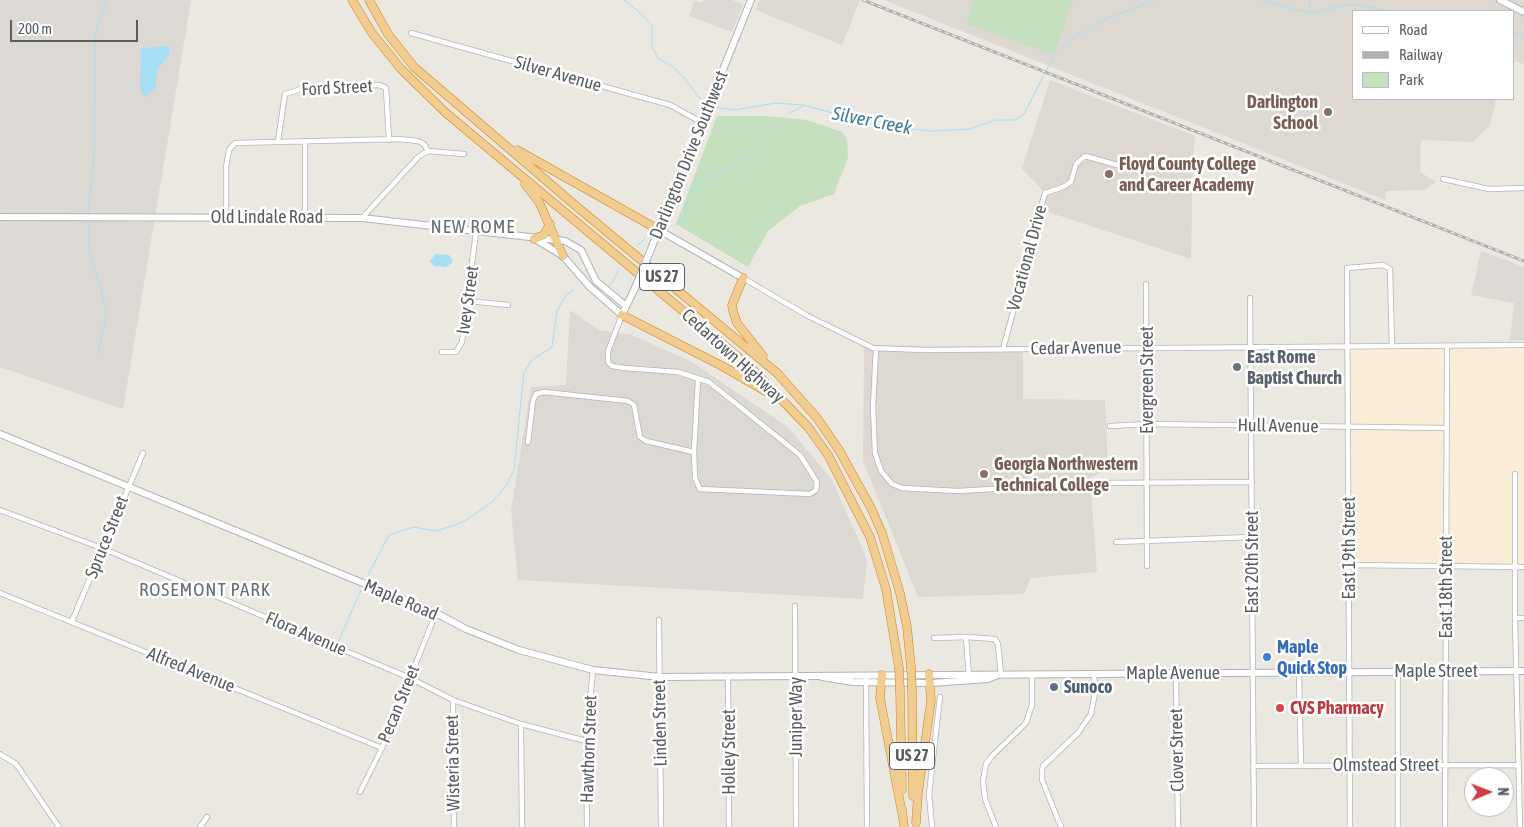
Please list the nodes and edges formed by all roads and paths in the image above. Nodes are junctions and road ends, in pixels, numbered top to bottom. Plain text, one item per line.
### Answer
1 (352, 0) edge
2 (369, 0) edge
3 (751, 0) edge
4 (1500, 0) edge
5 (1524, 12) edge
6 (411, 34) dead end
7 (704, 120) junction
8 (388, 140) junction
9 (278, 141) junction
10 (305, 142) junction
11 (504, 143) junction
12 (428, 151) junction
13 (464, 154) dead end
14 (515, 170) junction
15 (1139, 172) dead end
16 (1443, 179) dead end
17 (1524, 188) edge
18 (0, 217) edge
19 (226, 217) junction
20 (305, 218) junction
21 (362, 218) junction
22 (549, 222) junction
23 (659, 230) junction
24 (476, 232) junction
25 (534, 239) junction
26 (557, 240) junction
27 (563, 256) junction
28 (743, 278) junction
29 (1146, 284) dead end
30 (1250, 298) dead end
31 (469, 301) junction
32 (508, 306) dead end
33 (626, 306) junction
34 (622, 315) junction
35 (1524, 345) edge
36 (1251, 346) junction
37 (1392, 346) junction
38 (1447, 346) junction
39 (1147, 347) junction
40 (1347, 347) junction
41 (876, 348) junction
42 (1003, 349) junction
43 (442, 352) dead end
44 (778, 373) junction
45 (698, 380) junction
46 (788, 404) junction
47 (1148, 424) junction
48 (1110, 426) dead end
49 (1251, 426) junction
50 (1348, 428) junction
51 (1447, 428) junction
52 (0, 434) edge
53 (528, 442) dead end
54 (694, 452) junction
55 (143, 453) dead end
56 (1515, 474) dead end
57 (1252, 482) junction
58 (1147, 483) junction
59 (128, 487) junction
60 (0, 510) edge
61 (1252, 537) junction
62 (1146, 540) junction
63 (1116, 542) dead end
64 (104, 549) junction
65 (1446, 564) junction
66 (1349, 565) junction
67 (1147, 566) dead end
68 (1515, 567) junction
69 (1524, 567) edge
70 (0, 593) edge
71 (795, 606) dead end
72 (436, 613) junction
73 (1515, 618) junction
74 (1524, 618) edge
75 (659, 620) dead end
76 (72, 621) junction
77 (966, 637) junction
78 (934, 638) dead end
79 (593, 670) junction
80 (1520, 670) edge
81 (901, 671) junction
82 (1349, 671) junction
83 (1398, 671) junction
84 (1446, 671) junction
85 (1299, 672) junction
86 (968, 673) junction
87 (1094, 673) junction
88 (1253, 673) junction
89 (928, 674) junction
90 (1032, 674) junction
91 (1176, 674) junction
92 (1000, 675) junction
93 (795, 676) junction
94 (728, 677) junction
95 (410, 678) junction
96 (660, 678) junction
97 (866, 679) junction
98 (882, 679) junction
99 (969, 681) junction
100 (904, 683) joint
101 (931, 683) junction
102 (940, 697) dead end
103 (453, 700) junction
104 (521, 724) junction
105 (586, 741) junction
106 (382, 748) junction
107 (0, 754) edge
108 (1445, 765) junction
109 (1519, 765) junction
110 (1254, 766) junction
111 (1301, 766) junction
112 (1351, 766) junction
113 (1398, 766) junction
114 (360, 792) dead end
115 (902, 813) junction
116 (207, 817) dead end
117 (917, 825) edge
118 (59, 827) edge
119 (200, 827) edge
120 (454, 827) edge
121 (522, 827) edge
122 (586, 827) edge
123 (661, 827) edge
124 (729, 827) edge
125 (796, 827) edge
126 (867, 827) edge
127 (904, 827) edge
128 (932, 827) edge
129 (996, 827) edge
130 (1061, 827) edge
131 (1178, 827) edge
132 (1254, 827) edge
133 (1350, 827) edge
134 (1398, 827) edge
135 (1445, 827) edge
136 (1520, 827) edge

1 - 14 highway, Cedartown Highway / US 27
2 - 11 highway, Cedartown Highway / US 27
3 - 7 main road, Darlington Drive Southwest
4 - 5 main road
6 - 7 street, Silver Avenue
7 - 23 main road, Darlington Drive Southwest
8 - 9 street, Ford Street
8 - 10 street
8 - 12 street
9 - 10 street
9 - 19 street
10 - 20 street
11 - 23 highway
11 - 44 highway, Cedartown Highway / US 27
12 - 13 street
12 - 21 street
14 - 22 highway
14 - 46 highway, Cedartown Highway / US 27
15 - 42 street, Vocational Drive
16 - 17 street
18 - 19 main road, Old Lindale Road
19 - 20 main road, Old Lindale Road
20 - 21 main road, Old Lindale Road
21 - 24 main road, Old Lindale Road
22 - 25 highway
22 - 26 highway
23 - 28 main road, Cedar Avenue
23 - 33 main road, Darlington Drive Southwest, bridge
24 - 25 main road, Old Lindale Road
24 - 31 street, Ivey Street
25 - 26 main road, Old Lindale Road
25 - 27 main road, Old Lindale Road
26 - 27 highway
26 - 33 main road, Old Lindale Road
27 - 34 main road, Old Lindale Road
28 - 41 street, Cedar Avenue
28 - 44 highway
29 - 39 street, Evergreen Street
30 - 36 street, East 20th Street
31 - 32 street
31 - 43 street, Ivey Street
33 - 34 main road, Darlington Drive Southwest
34 - 45 street, Darlington Drive Southwest
34 - 46 highway
35 - 38 street, Cedar Avenue
36 - 39 street, Cedar Avenue
36 - 40 street, Cedar Avenue
36 - 49 street, East 20th Street
37 - 38 street, Cedar Avenue
37 - 40 street, Cedar Avenue
37 - 40 street, East 19th Street
38 - 51 street, East 18th Street
39 - 42 street, Cedar Avenue
39 - 47 street, Evergreen Street
40 - 50 street, East 19th Street
41 - 42 street, Cedar Avenue
41 - 58 street
44 - 117 highway, Cedartown Highway / US 27, bridge
45 - 54 street
45 - 54 street
46 - 81 highway, Cedartown Highway / US 27
47 - 48 street, Hull Avenue
47 - 49 street, Hull Avenue
47 - 58 street, Evergreen Street
49 - 50 street, Hull Avenue
49 - 57 street, East 20th Street
50 - 51 street, Hull Avenue
50 - 66 street, East 19th Street
51 - 65 street, East 18th Street
52 - 59 main road, Maple Road
53 - 54 street
55 - 59 street, Spruce Street
56 - 68 street
57 - 58 street
57 - 61 street, East 20th Street
58 - 62 street, Evergreen Street
59 - 64 street, Spruce Street
59 - 72 main road, Maple Road
60 - 64 street, Flora Avenue
61 - 62 street
61 - 88 street, East 20th Street
62 - 63 street
62 - 67 street, Evergreen Street
64 - 76 street, Spruce Street
64 - 95 street, Flora Avenue
65 - 66 street
65 - 68 street
65 - 84 street, East 18th Street
66 - 82 street, East 19th Street
68 - 69 street
68 - 73 street
70 - 76 street, Alfred Avenue
71 - 93 street, Juniper Way
72 - 79 main road, Maple Road
72 - 95 street, Pecan Street
73 - 74 street
73 - 80 street
75 - 96 street, Linden Street
76 - 106 street, Alfred Avenue
77 - 78 street
77 - 86 street
77 - 92 street
79 - 96 main road, Maple Road
79 - 105 street, Hawthorn Street
80 - 84 main road, Maple Street
80 - 109 street
81 - 89 main road, Maple Avenue
81 - 98 main road, Maple Road
81 - 115 highway, Cedartown Highway / US 27, bridge
82 - 83 main road, Maple Street
82 - 85 main road, Maple Avenue
82 - 112 street, East 19th Street
83 - 84 main road, Maple Street
83 - 113 street
84 - 108 street, East 18th Street
85 - 88 main road, Maple Avenue
85 - 111 street
86 - 89 main road, Maple Avenue
86 - 92 main road, Maple Avenue
86 - 99 street
87 - 90 main road, Maple Avenue
87 - 91 main road, Maple Avenue
87 - 130 street
88 - 91 main road, Maple Avenue
88 - 110 street, East 20th Street
89 - 101 highway
90 - 92 main road, Maple Avenue
90 - 129 street
91 - 131 street, Clover Street
92 - 99 main road, Maple Avenue
93 - 94 main road, Maple Road
93 - 97 main road, Maple Road
93 - 125 street, Juniper Way
94 - 96 main road, Maple Road
94 - 124 street, Holley Street
95 - 103 street, Flora Avenue
95 - 106 street, Pecan Street
96 - 123 street, Linden Street
97 - 98 main road, Maple Road
97 - 126 street
98 - 100 main road, Maple Road
98 - 115 highway
99 - 101 main road, Maple Avenue
100 - 101 main road, Maple Avenue
101 - 117 highway
102 - 128 street
103 - 104 street, Flora Avenue
103 - 120 street, Wisteria Street
104 - 105 street, Flora Avenue
104 - 121 street
105 - 122 street, Hawthorn Street
106 - 114 street, Pecan Street
107 - 118 street
108 - 109 street, Olmstead Street
108 - 113 street, Olmstead Street
108 - 135 street, East 18th Street
109 - 136 street
110 - 111 street, Olmstead Street
110 - 132 street, East 20th Street
111 - 112 street, Olmstead Street
112 - 113 street, Olmstead Street
112 - 133 street, East 19th Street
113 - 134 street
115 - 127 highway, Cedartown Highway / US 27
116 - 119 street

